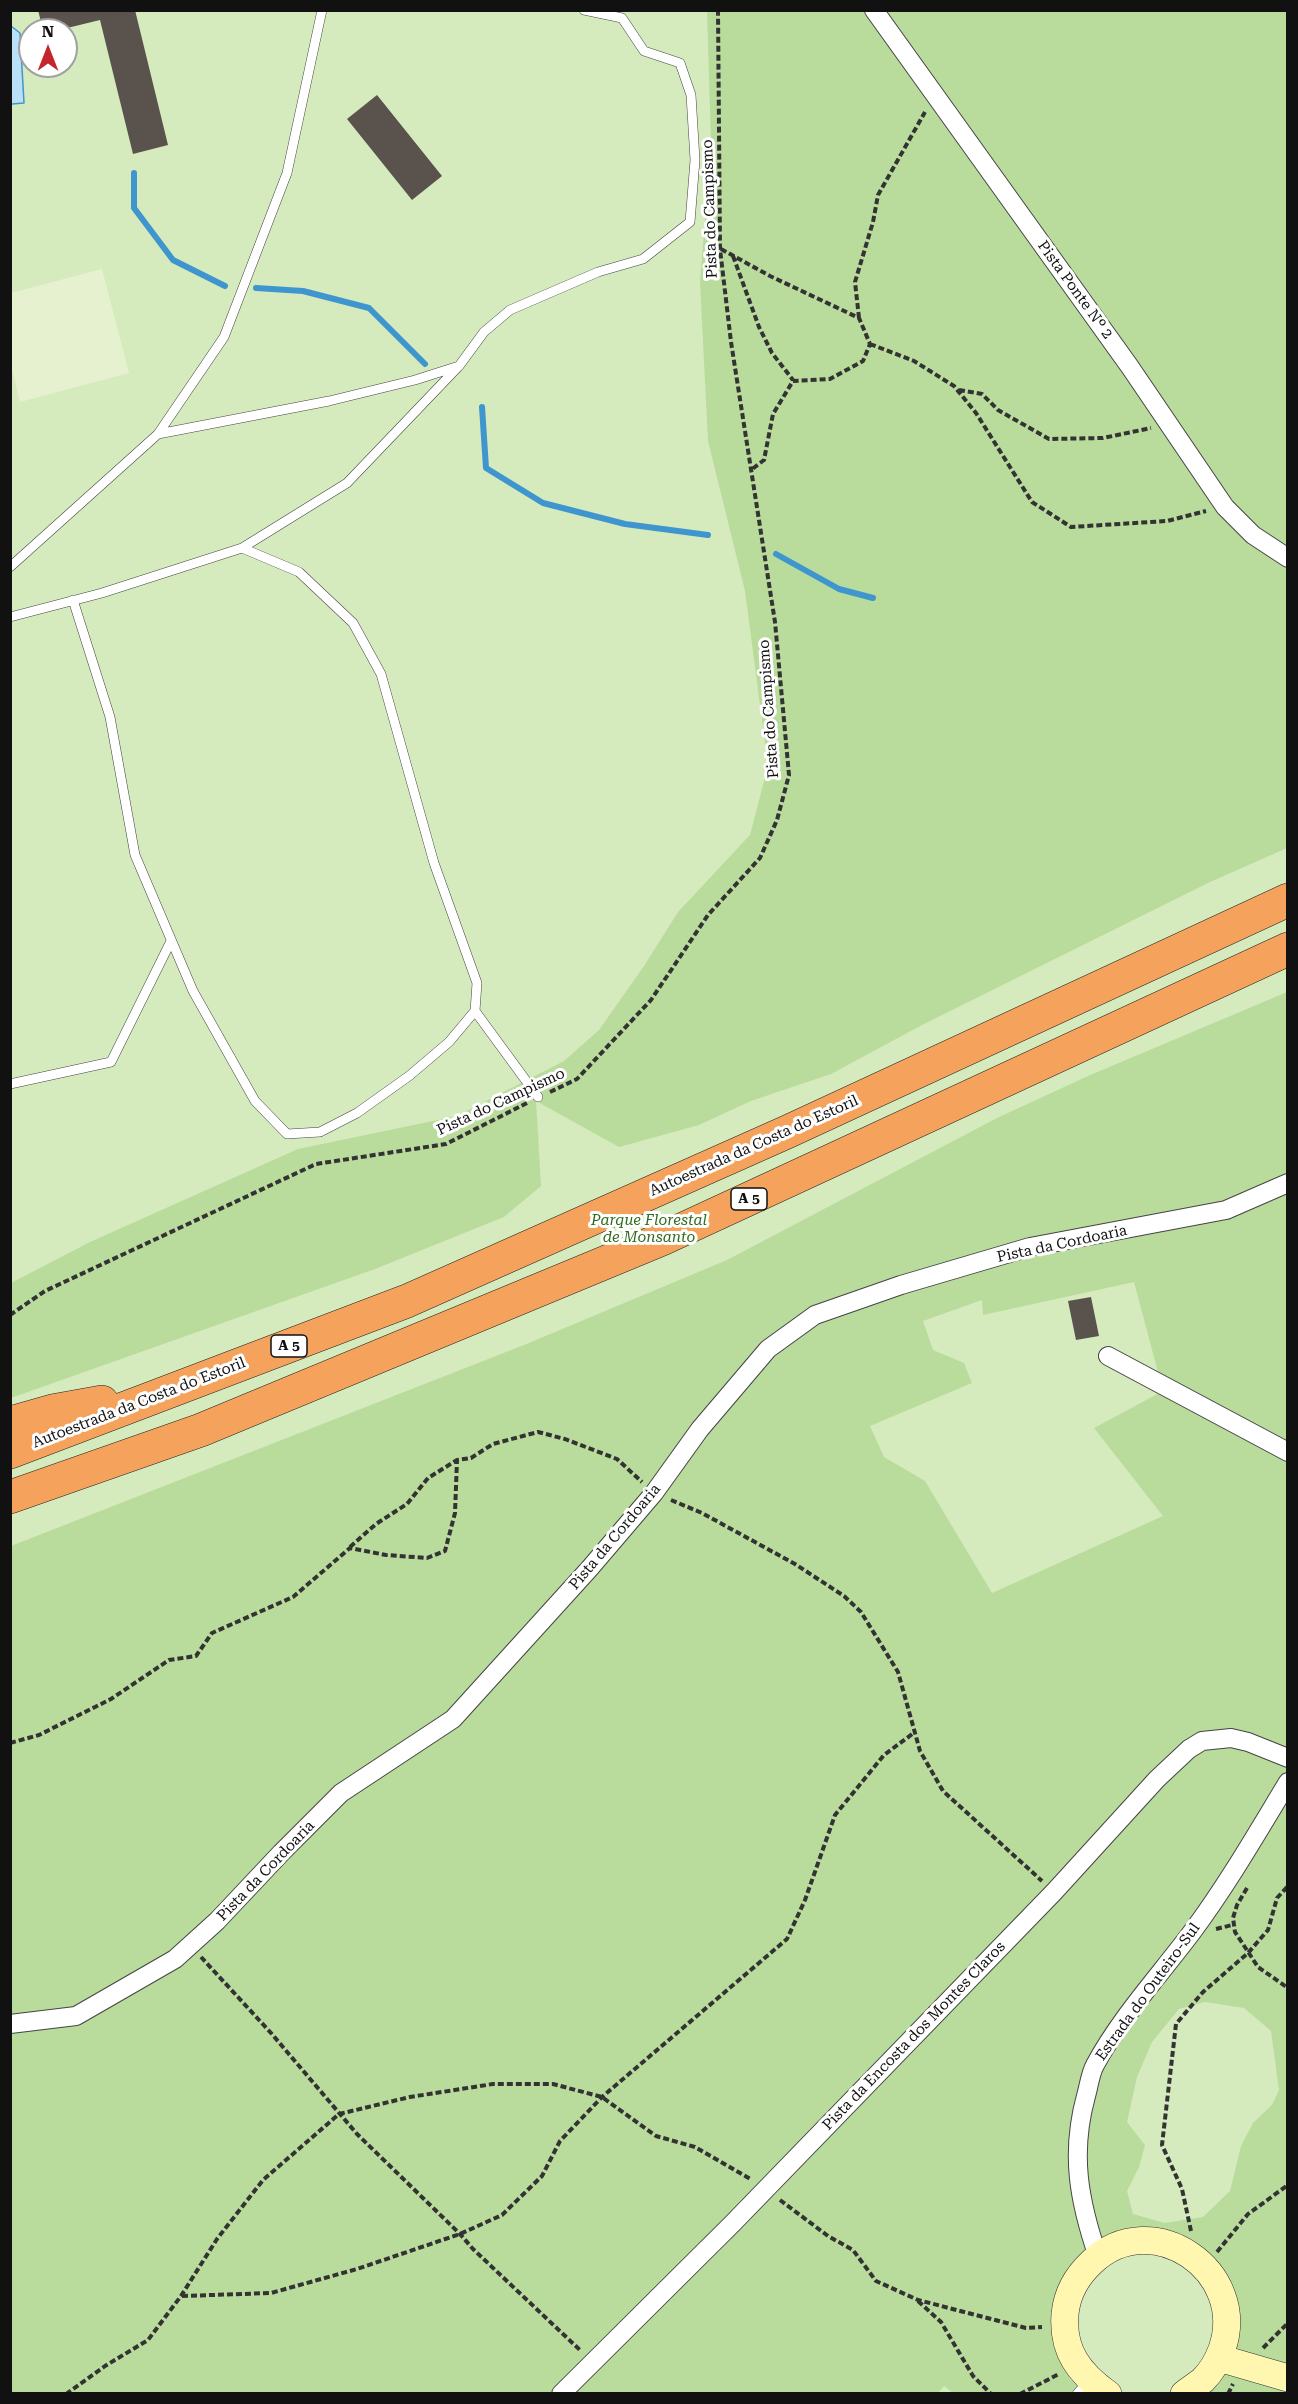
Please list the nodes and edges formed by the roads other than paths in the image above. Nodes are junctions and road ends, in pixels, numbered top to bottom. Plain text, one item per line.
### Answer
1 (322, 10) edge
2 (584, 10) edge
3 (874, 10) edge
4 (459, 366) junction
5 (158, 434) junction
6 (242, 548) junction
7 (1287, 558) edge
8 (10, 567) edge
9 (73, 600) junction
10 (10, 617) edge
11 (1287, 900) edge
12 (171, 941) junction
13 (1287, 949) edge
14 (475, 1011) junction
15 (10, 1084) edge
16 (538, 1097) road end
17 (1287, 1183) edge
18 (1108, 1356) dead end
19 (172, 1391) junction
20 (10, 1423) edge
21 (10, 1452) edge
22 (1287, 1452) edge
23 (10, 1497) edge
24 (1287, 1758) edge
25 (1287, 1782) edge
26 (10, 2024) edge
27 (1098, 2257) junction
28 (1219, 2358) junction
29 (1287, 2378) edge
30 (1087, 2383) edge
31 (561, 2394) edge
32 (1184, 2394) edge

1 - 5 lane
2 - 4 lane
3 - 7 street, Pista Ponte Nº 2
4 - 5 lane
4 - 6 lane
5 - 8 lane
6 - 9 lane
6 - 14 lane
9 - 10 lane
9 - 12 lane
11 - 19 highway, Autoestrada da Costa do Estoril / A 5
12 - 14 lane
12 - 15 lane
13 - 23 highway, A 5
14 - 16 lane
17 - 26 street, Pista da Cordoaria
18 - 22 street
19 - 20 highway
19 - 21 highway, Autoestrada da Costa do Estoril / A 5
24 - 31 street, Pista da Encosta dos Montes Claros
25 - 27 street, Estrada do Outeiro-Sul
27 - 28 street
27 - 30 street
28 - 29 street
28 - 32 street

